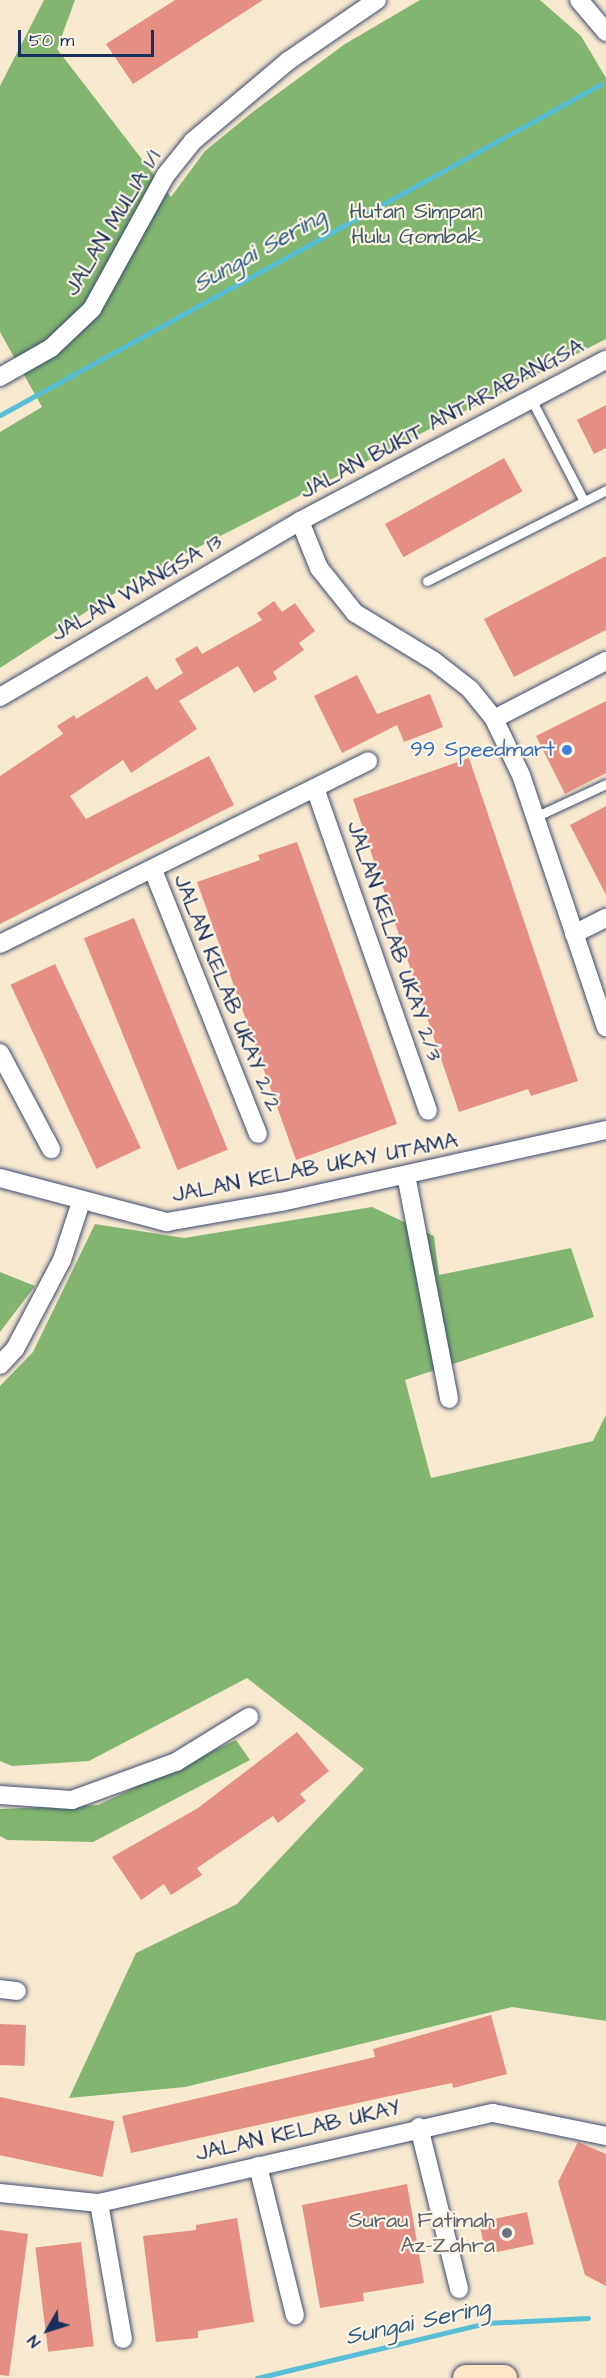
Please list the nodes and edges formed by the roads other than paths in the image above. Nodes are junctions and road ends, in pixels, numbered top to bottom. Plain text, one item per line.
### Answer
1 (377, 0) edge
2 (579, 0) edge
3 (606, 32) edge
4 (606, 360) edge
5 (0, 377) edge
6 (530, 398) junction
7 (606, 490) edge
8 (584, 501) junction
9 (300, 521) junction
10 (427, 581) dead end
11 (606, 661) edge
12 (0, 698) edge
13 (494, 719) junction
14 (368, 761) dead end
15 (606, 783) edge
16 (315, 788) junction
17 (535, 817) junction
18 (153, 870) junction
19 (606, 918) edge
20 (574, 934) junction
21 (0, 944) edge
22 (606, 1027) edge
23 (0, 1053) edge
24 (428, 1111) dead end
25 (606, 1130) edge
26 (258, 1134) dead end
27 (51, 1149) dead end
28 (406, 1175) junction
29 (0, 1178) edge
30 (81, 1202) junction
31 (0, 1365) edge
32 (449, 1399) dead end
33 (249, 1717) dead end
34 (0, 1795) edge
35 (419, 2127) junction
36 (606, 2136) edge
37 (258, 2166) junction
38 (0, 2193) edge
39 (99, 2202) junction
40 (459, 2289) dead end
41 (295, 2314) dead end
42 (123, 2339) dead end
43 (466, 2378) edge
44 (504, 2378) edge

1 - 5 street, JALAN MULIA 1/1
2 - 3 street
4 - 6 street, JALAN BUKIT ANTARABANGSA
6 - 8 lane
6 - 9 street, JALAN BUKIT ANTARABANGSA
7 - 8 lane
8 - 10 lane
9 - 12 street, JALAN WANGSA 13
9 - 13 street
11 - 13 street
13 - 17 street
14 - 16 street
15 - 17 lane
16 - 18 street
16 - 24 street, JALAN KELAB UKAY 2/3
17 - 20 street
18 - 21 street
18 - 26 street, JALAN KELAB UKAY 2/2
19 - 20 street
20 - 22 street
23 - 27 street
25 - 28 street, JALAN KELAB UKAY UTAMA
28 - 30 street, JALAN KELAB UKAY UTAMA
28 - 32 street
29 - 30 street, JALAN KELAB UKAY UTAMA
30 - 31 street
33 - 34 street
35 - 36 street, JALAN KELAB UKAY
35 - 37 street, JALAN KELAB UKAY
35 - 40 street
37 - 39 street, JALAN KELAB UKAY
37 - 41 street
38 - 39 street, JALAN KELAB UKAY
39 - 42 street
43 - 44 street

